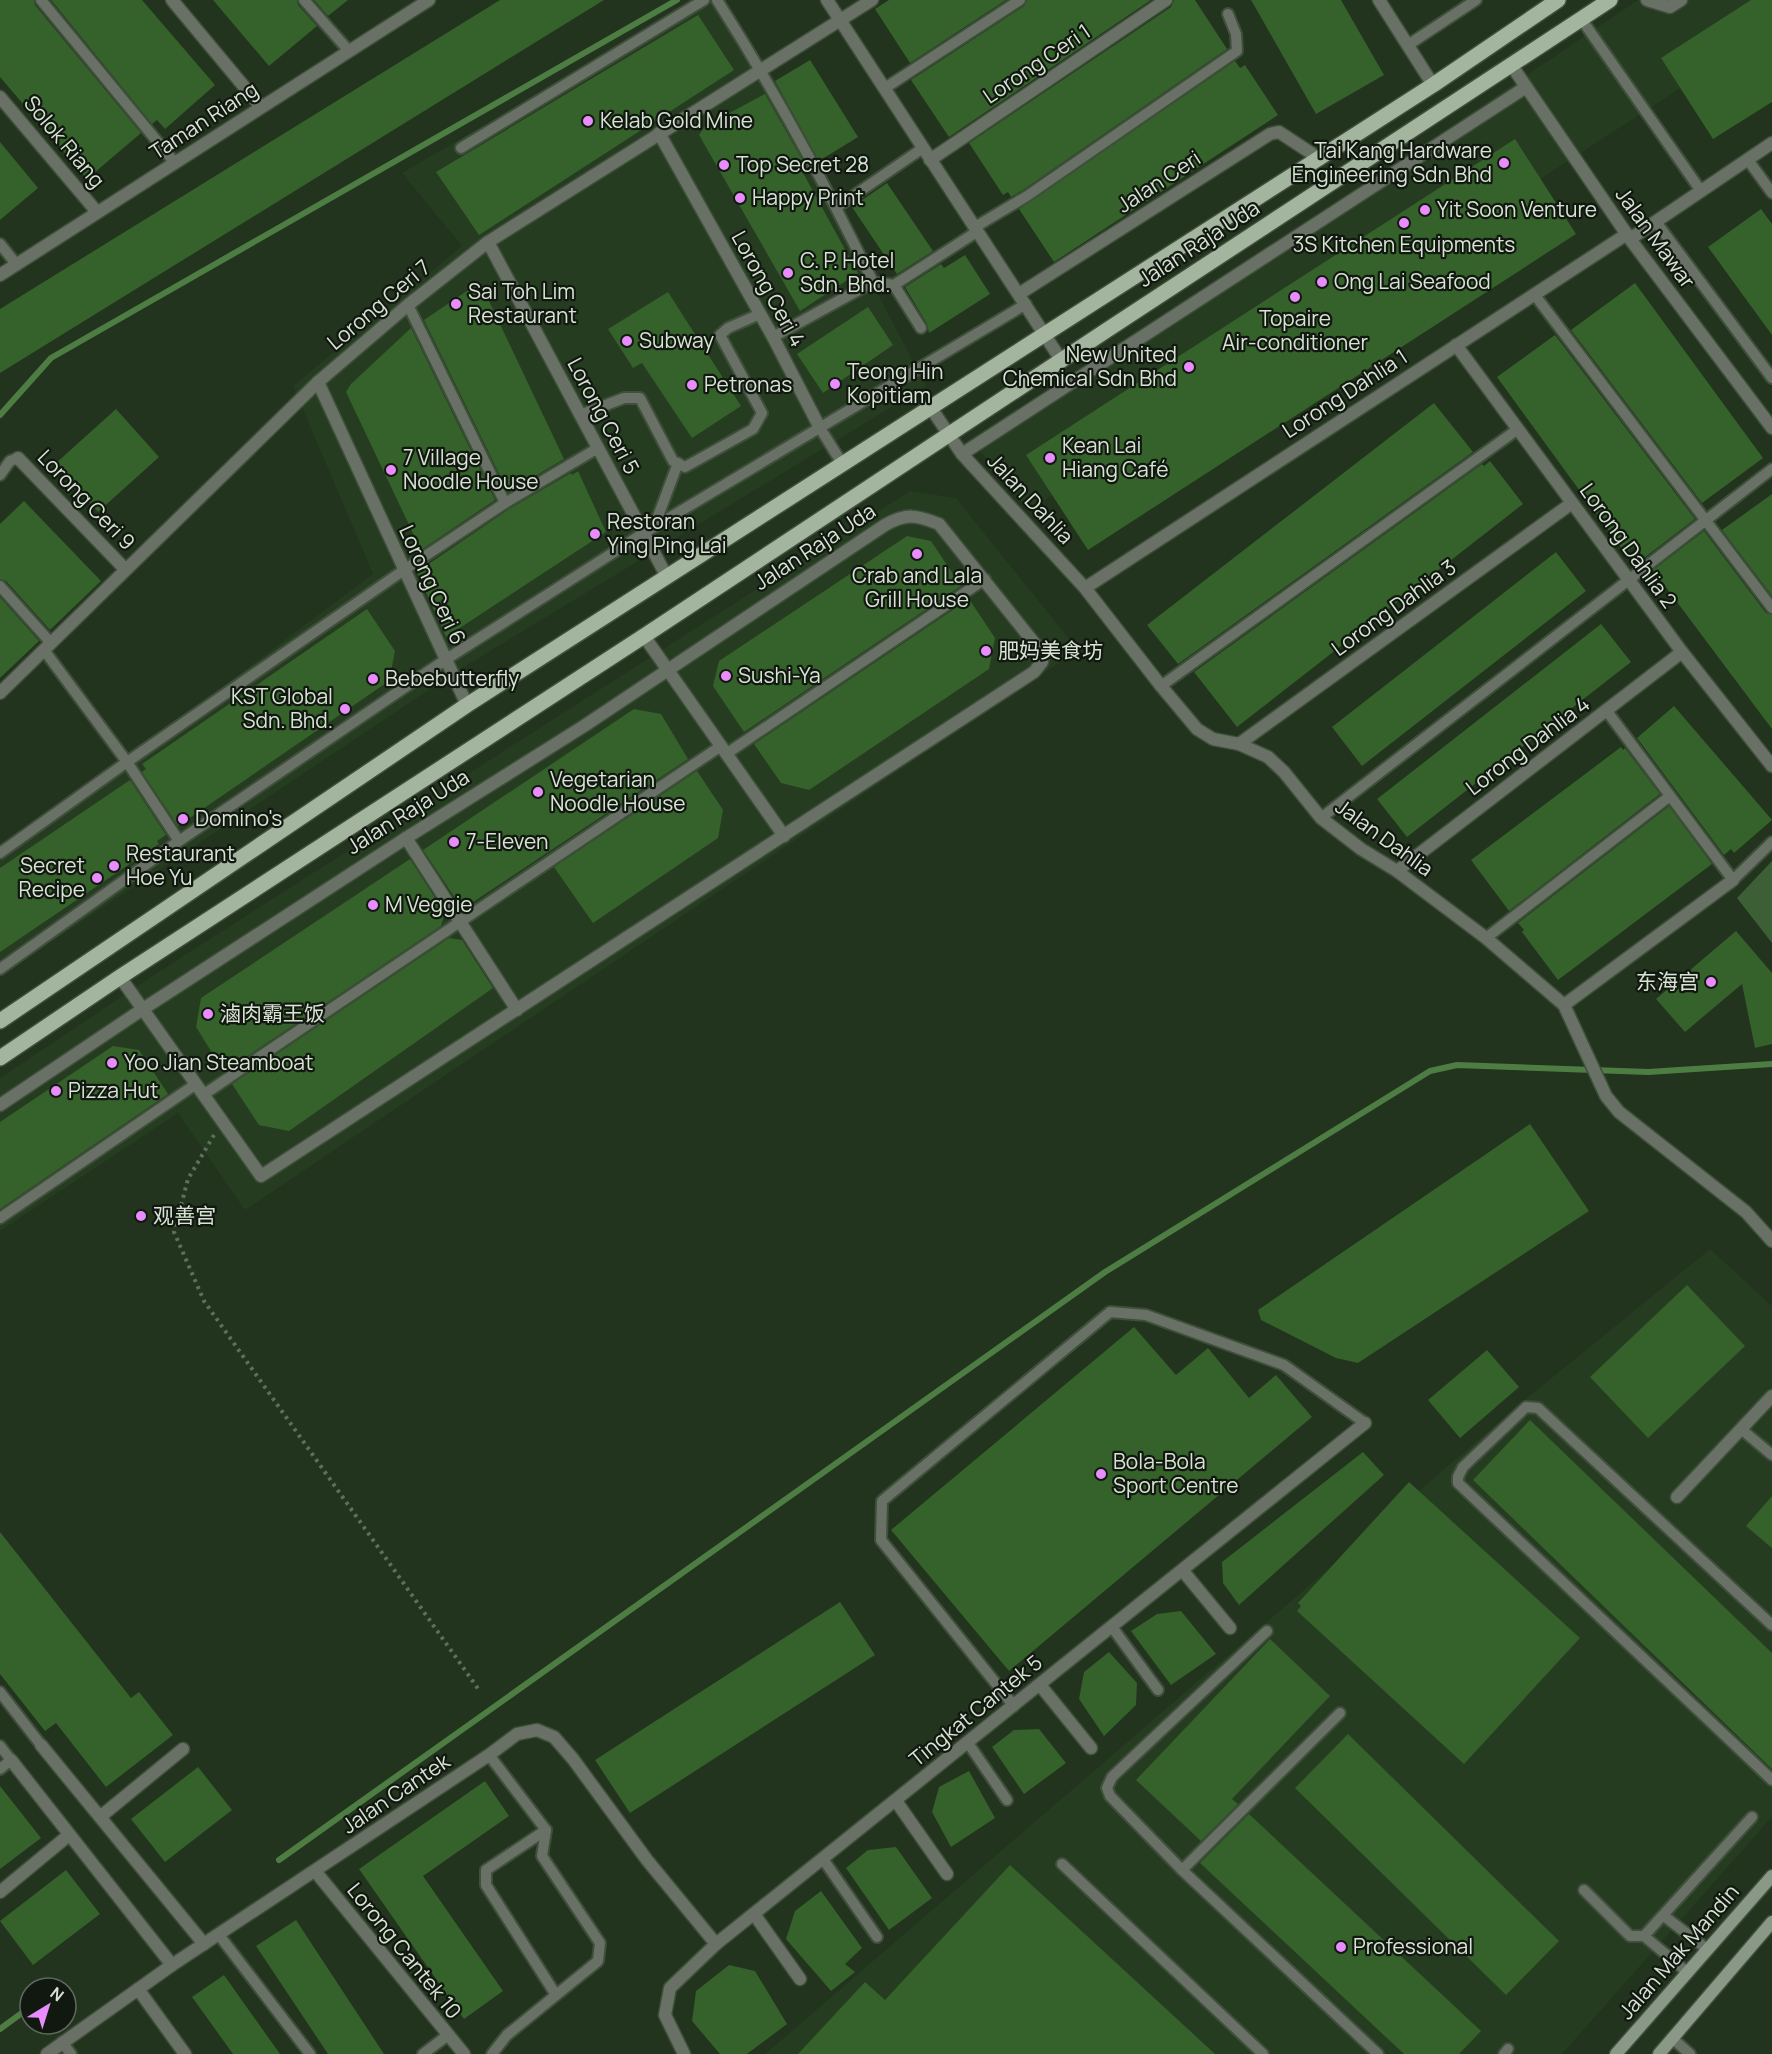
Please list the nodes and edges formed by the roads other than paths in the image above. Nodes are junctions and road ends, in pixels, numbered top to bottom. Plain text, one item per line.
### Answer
1 (41, 0) edge
2 (172, 0) edge
3 (304, 0) edge
4 (429, 0) edge
5 (704, 0) edge
6 (717, 0) edge
7 (827, 0) edge
8 (872, 0) edge
9 (1020, 0) edge
10 (1166, 0) edge
11 (1379, 0) edge
12 (1476, 0) edge
13 (1557, 0) edge
14 (1610, 0) edge
15 (1647, 0) edge
16 (1681, 0) edge
17 (1228, 14) dead end
18 (841, 20) junction
19 (1582, 20) junction
20 (1408, 45) junction
21 (349, 51) junction
22 (1512, 66) junction
23 (761, 69) junction
24 (1433, 85) junction
25 (1526, 87) junction
26 (885, 88) junction
27 (0, 97) edge
28 (261, 107) junction
29 (659, 133) junction
30 (1772, 143) edge
31 (461, 148) dead end
32 (923, 148) junction
33 (1320, 159) junction
34 (930, 160) junction
35 (1748, 160) junction
36 (175, 164) junction
37 (1701, 191) junction
38 (1772, 193) edge
39 (837, 207) junction
40 (98, 212) junction
41 (1656, 222) junction
42 (977, 229) junction
43 (1628, 236) junction
44 (489, 242) junction
45 (0, 244) edge
46 (17, 265) junction
47 (0, 275) edge
48 (873, 282) junction
49 (894, 285) junction
50 (1534, 294) junction
51 (1023, 299) junction
52 (408, 304) junction
53 (759, 314) junction
54 (921, 328) dead end
55 (1044, 334) junction
56 (773, 337) junction
57 (1456, 345) junction
58 (1061, 360) junction
59 (1772, 378) edge
60 (318, 382) junction
61 (931, 408) junction
62 (580, 414) junction
63 (820, 428) junction
64 (1772, 428) edge
65 (1518, 429) junction
66 (949, 435) junction
67 (598, 448) junction
68 (962, 454) junction
69 (18, 458) joint
70 (678, 463) junction
71 (843, 465) junction
72 (1772, 469) edge
73 (0, 475) edge
74 (505, 503) junction
75 (1572, 503) junction
76 (1706, 520) junction
77 (649, 530) junction
78 (125, 569) junction
79 (404, 570) junction
80 (667, 577) junction
81 (985, 579) junction
82 (1629, 580) junction
83 (0, 586) edge
84 (1085, 588) junction
85 (1772, 608) edge
86 (644, 636) junction
87 (48, 646) junction
88 (1682, 652) junction
89 (445, 660) junction
90 (667, 670) junction
91 (1161, 686) junction
92 (0, 693) edge
93 (467, 705) junction
94 (1606, 710) junction
95 (1239, 744) junction
96 (724, 750) junction
97 (127, 762) junction
98 (1772, 766) edge
99 (1670, 796) junction
100 (1321, 818) junction
101 (784, 836) junction
102 (406, 838) junction
103 (179, 841) junction
104 (1772, 842) edge
105 (0, 853) edge
106 (1397, 871) junction
107 (1733, 880) junction
108 (459, 923) junction
109 (1486, 938) junction
110 (0, 969) edge
111 (120, 977) junction
112 (1564, 1005) junction
113 (143, 1009) junction
114 (517, 1010) junction
115 (0, 1021) edge
116 (0, 1058) edge
117 (200, 1090) junction
118 (0, 1105) edge
119 (0, 1218) edge
120 (1772, 1241) edge
121 (1772, 1396) edge
122 (1365, 1423) joint
123 (1741, 1429) junction
124 (1772, 1455) edge
125 (1677, 1497) dead end
126 (1183, 1571) junction
127 (1772, 1625) edge
128 (1112, 1627) junction
129 (1230, 1628) dead end
130 (1267, 1631) dead end
131 (1040, 1685) junction
132 (1158, 1690) dead end
133 (0, 1692) edge
134 (1014, 1706) junction
135 (1340, 1713) dead end
136 (968, 1743) junction
137 (41, 1744) joint
138 (0, 1746) edge
139 (1091, 1748) dead end
140 (183, 1749) dead end
141 (489, 1755) junction
142 (11, 1760) junction
143 (0, 1769) edge
144 (1771, 1778) edge
145 (1007, 1800) dead end
146 (896, 1801) junction
147 (100, 1817) junction
148 (1752, 1817) dead end
149 (546, 1830) junction
150 (69, 1835) junction
151 (823, 1859) junction
152 (1062, 1864) dead end
153 (1182, 1870) junction
154 (315, 1871) junction
155 (947, 1874) dead end
156 (1772, 1876) edge
157 (1584, 1890) dead end
158 (0, 1892) edge
159 (754, 1914) junction
160 (1664, 1916) junction
161 (1772, 1922) edge
162 (219, 1935) junction
163 (1644, 1936) junction
164 (877, 1937) dead end
165 (204, 1944) junction
166 (716, 1944) junction
167 (1707, 1949) junction
168 (172, 1965) junction
169 (1687, 1972) junction
170 (800, 1979) dead end
171 (138, 1989) junction
172 (556, 1995) junction
173 (448, 2035) junction
174 (1672, 2038) junction
175 (62, 2042) junction
176 (46, 2054) edge
177 (71, 2054) edge
178 (185, 2054) edge
179 (310, 2054) edge
180 (423, 2054) edge
181 (464, 2054) edge
182 (492, 2054) edge
183 (684, 2054) edge
184 (1263, 2054) edge
185 (1378, 2054) edge
186 (1616, 2054) edge
187 (1659, 2054) edge
188 (1690, 2054) edge

1 - 36 lane
2 - 28 street
3 - 21 lane
4 - 21 street, Taman Riang
5 - 31 lane
6 - 23 lane
7 - 18 street
8 - 18 street, Lorong Ceri 7
9 - 26 lane
10 - 34 street, Lorong Ceri 1
11 - 20 street
12 - 20 lane
13 - 24 main road, Jalan Raja Uda
14 - 19 main road, Jalan Raja Uda
15 - 16 street
17 - 42 lane
18 - 23 street, Lorong Ceri 7
18 - 26 street
19 - 22 main road, Jalan Raja Uda
19 - 37 lane
20 - 24 street
21 - 28 street, Taman Riang
22 - 25 street, Jalan Mawar
22 - 58 main road, Jalan Raja Uda
23 - 29 street, Lorong Ceri 7
23 - 39 lane
24 - 33 main road, Jalan Raja Uda
25 - 43 street, Jalan Mawar
25 - 68 street
26 - 32 street
27 - 40 street, Solok Riang
28 - 36 street, Taman Riang
29 - 44 street, Lorong Ceri 7
29 - 53 street, Lorong Ceri 4
30 - 35 street, Lorong Dahlia 1
32 - 34 street
32 - 39 lane
33 - 51 street, Jalan Ceri
33 - 55 main road, Jalan Raja Uda
34 - 42 street
35 - 37 street, Lorong Dahlia 1
35 - 38 lane
36 - 40 street, Taman Riang
37 - 41 street, Lorong Dahlia 1
39 - 48 lane
40 - 46 street, Taman Riang
41 - 43 street, Lorong Dahlia 1
41 - 59 lane
42 - 49 lane
42 - 51 street
43 - 50 street, Lorong Dahlia 1
43 - 64 street, Jalan Mawar
44 - 52 street, Lorong Ceri 7
44 - 62 street, Lorong Ceri 5
45 - 46 lane
46 - 47 street, Taman Riang
48 - 49 lane
48 - 56 lane
49 - 54 lane
50 - 57 street, Lorong Dahlia 1
50 - 76 lane
51 - 55 street
51 - 63 lane
52 - 60 street, Lorong Ceri 7
52 - 74 lane
53 - 56 street, Lorong Ceri 4
53 - 70 lane
55 - 58 street
55 - 61 main road, Jalan Raja Uda
56 - 63 street, Lorong Ceri 4
57 - 65 street, Lorong Dahlia 2
57 - 84 street, Lorong Dahlia 1
58 - 66 main road, Jalan Raja Uda
60 - 78 street, Lorong Ceri 7
60 - 79 street, Lorong Ceri 6
61 - 66 street, Jalan Dahlia
61 - 71 main road, Jalan Raja Uda
62 - 67 street, Lorong Ceri 5
62 - 70 lane
63 - 71 lane, Lorong Ceri 4
63 - 77 lane
65 - 75 street, Lorong Dahlia 2
65 - 91 lane
66 - 68 street, Jalan Dahlia
66 - 86 main road, Jalan Raja Uda
67 - 74 lane
67 - 77 street, Lorong Ceri 5
68 - 84 street, Jalan Dahlia
69 - 73 lane
69 - 78 street, Lorong Ceri 9
70 - 77 lane
71 - 80 main road, Jalan Raja Uda
72 - 76 lane
74 - 79 lane
75 - 82 street, Lorong Dahlia 2
75 - 95 street, Lorong Dahlia 3
76 - 82 lane
76 - 85 lane
77 - 80 street, Lorong Ceri 5
77 - 89 lane
78 - 87 street, Lorong Ceri 7
79 - 89 street, Lorong Ceri 6
79 - 97 lane
80 - 93 main road, Jalan Raja Uda
81 - 90 street, Jalan Raja Uda
81 - 96 lane
81 - 101 street, Jalan Raja Uda
82 - 88 street, Lorong Dahlia 2
82 - 100 lane
83 - 87 lane
84 - 91 street, Jalan Dahlia
86 - 90 street
86 - 111 main road, Jalan Raja Uda
87 - 92 street, Lorong Ceri 7
87 - 97 lane
88 - 94 street, Lorong Dahlia 4
88 - 98 street, Lorong Dahlia 2
89 - 93 street, Lorong Ceri 6
89 - 103 lane
90 - 96 street
90 - 102 street, Jalan Raja Uda
91 - 95 street, Jalan Dahlia
93 - 115 main road, Jalan Raja Uda
94 - 99 lane
94 - 106 street, Lorong Dahlia 4
95 - 100 street, Jalan Dahlia
96 - 101 street
96 - 108 lane
97 - 103 lane
97 - 105 lane
99 - 107 lane
99 - 109 lane
100 - 106 street, Jalan Dahlia
101 - 114 street, Jalan Raja Uda
102 - 108 street
102 - 113 street, Jalan Raja Uda
103 - 110 lane
104 - 107 lane
106 - 109 street, Jalan Dahlia
107 - 112 street
108 - 114 street
108 - 117 lane
109 - 112 street, Jalan Dahlia
111 - 113 street
111 - 116 main road, Jalan Raja Uda
112 - 120 street, Jalan Dahlia
113 - 117 street
113 - 118 street, Jalan Raja Uda
114 - 117 street, Jalan Raja Uda
117 - 119 lane
121 - 123 street
122 - 126 street, Tingkat Cantek 5
122 - 134 lane
123 - 124 lane
123 - 125 street
126 - 128 street, Tingkat Cantek 5
126 - 129 street
127 - 144 lane
128 - 131 street, Tingkat Cantek 5
128 - 132 lane
130 - 153 lane
131 - 134 street, Tingkat Cantek 5
131 - 139 street
133 - 137 lane
134 - 136 street, Tingkat Cantek 5
135 - 153 lane
136 - 145 lane
136 - 146 street, Tingkat Cantek 5
137 - 147 street
138 - 142 lane
140 - 147 street
141 - 149 lane
141 - 154 street, Jalan Cantek
141 - 166 street, Jalan Cantek
142 - 143 lane
142 - 150 street
146 - 151 street, Tingkat Cantek 5
146 - 155 street
147 - 165 street
148 - 160 lane
149 - 172 lane
149 - 172 lane
150 - 158 street
150 - 168 street
151 - 159 street, Tingkat Cantek 5
151 - 164 lane
152 - 184 lane
153 - 185 lane
154 - 162 street, Jalan Cantek
154 - 173 street, Lorong Cantek 10
156 - 167 street, Jalan Mak Mandin
157 - 163 lane
159 - 166 street, Tingkat Cantek 5
159 - 170 street
160 - 163 lane
160 - 167 lane
161 - 174 street
162 - 165 street, Jalan Cantek
162 - 179 lane
163 - 169 lane
165 - 168 street, Jalan Cantek
166 - 183 street, Tingkat Cantek 5
167 - 169 street, Jalan Mak Mandin
168 - 171 street, Jalan Cantek
169 - 186 street, Jalan Mak Mandin
171 - 175 street, Jalan Cantek
171 - 178 street
172 - 182 lane
173 - 180 lane
173 - 181 street, Lorong Cantek 10
174 - 187 street
174 - 188 lane
175 - 176 street, Jalan Cantek
175 - 177 lane

